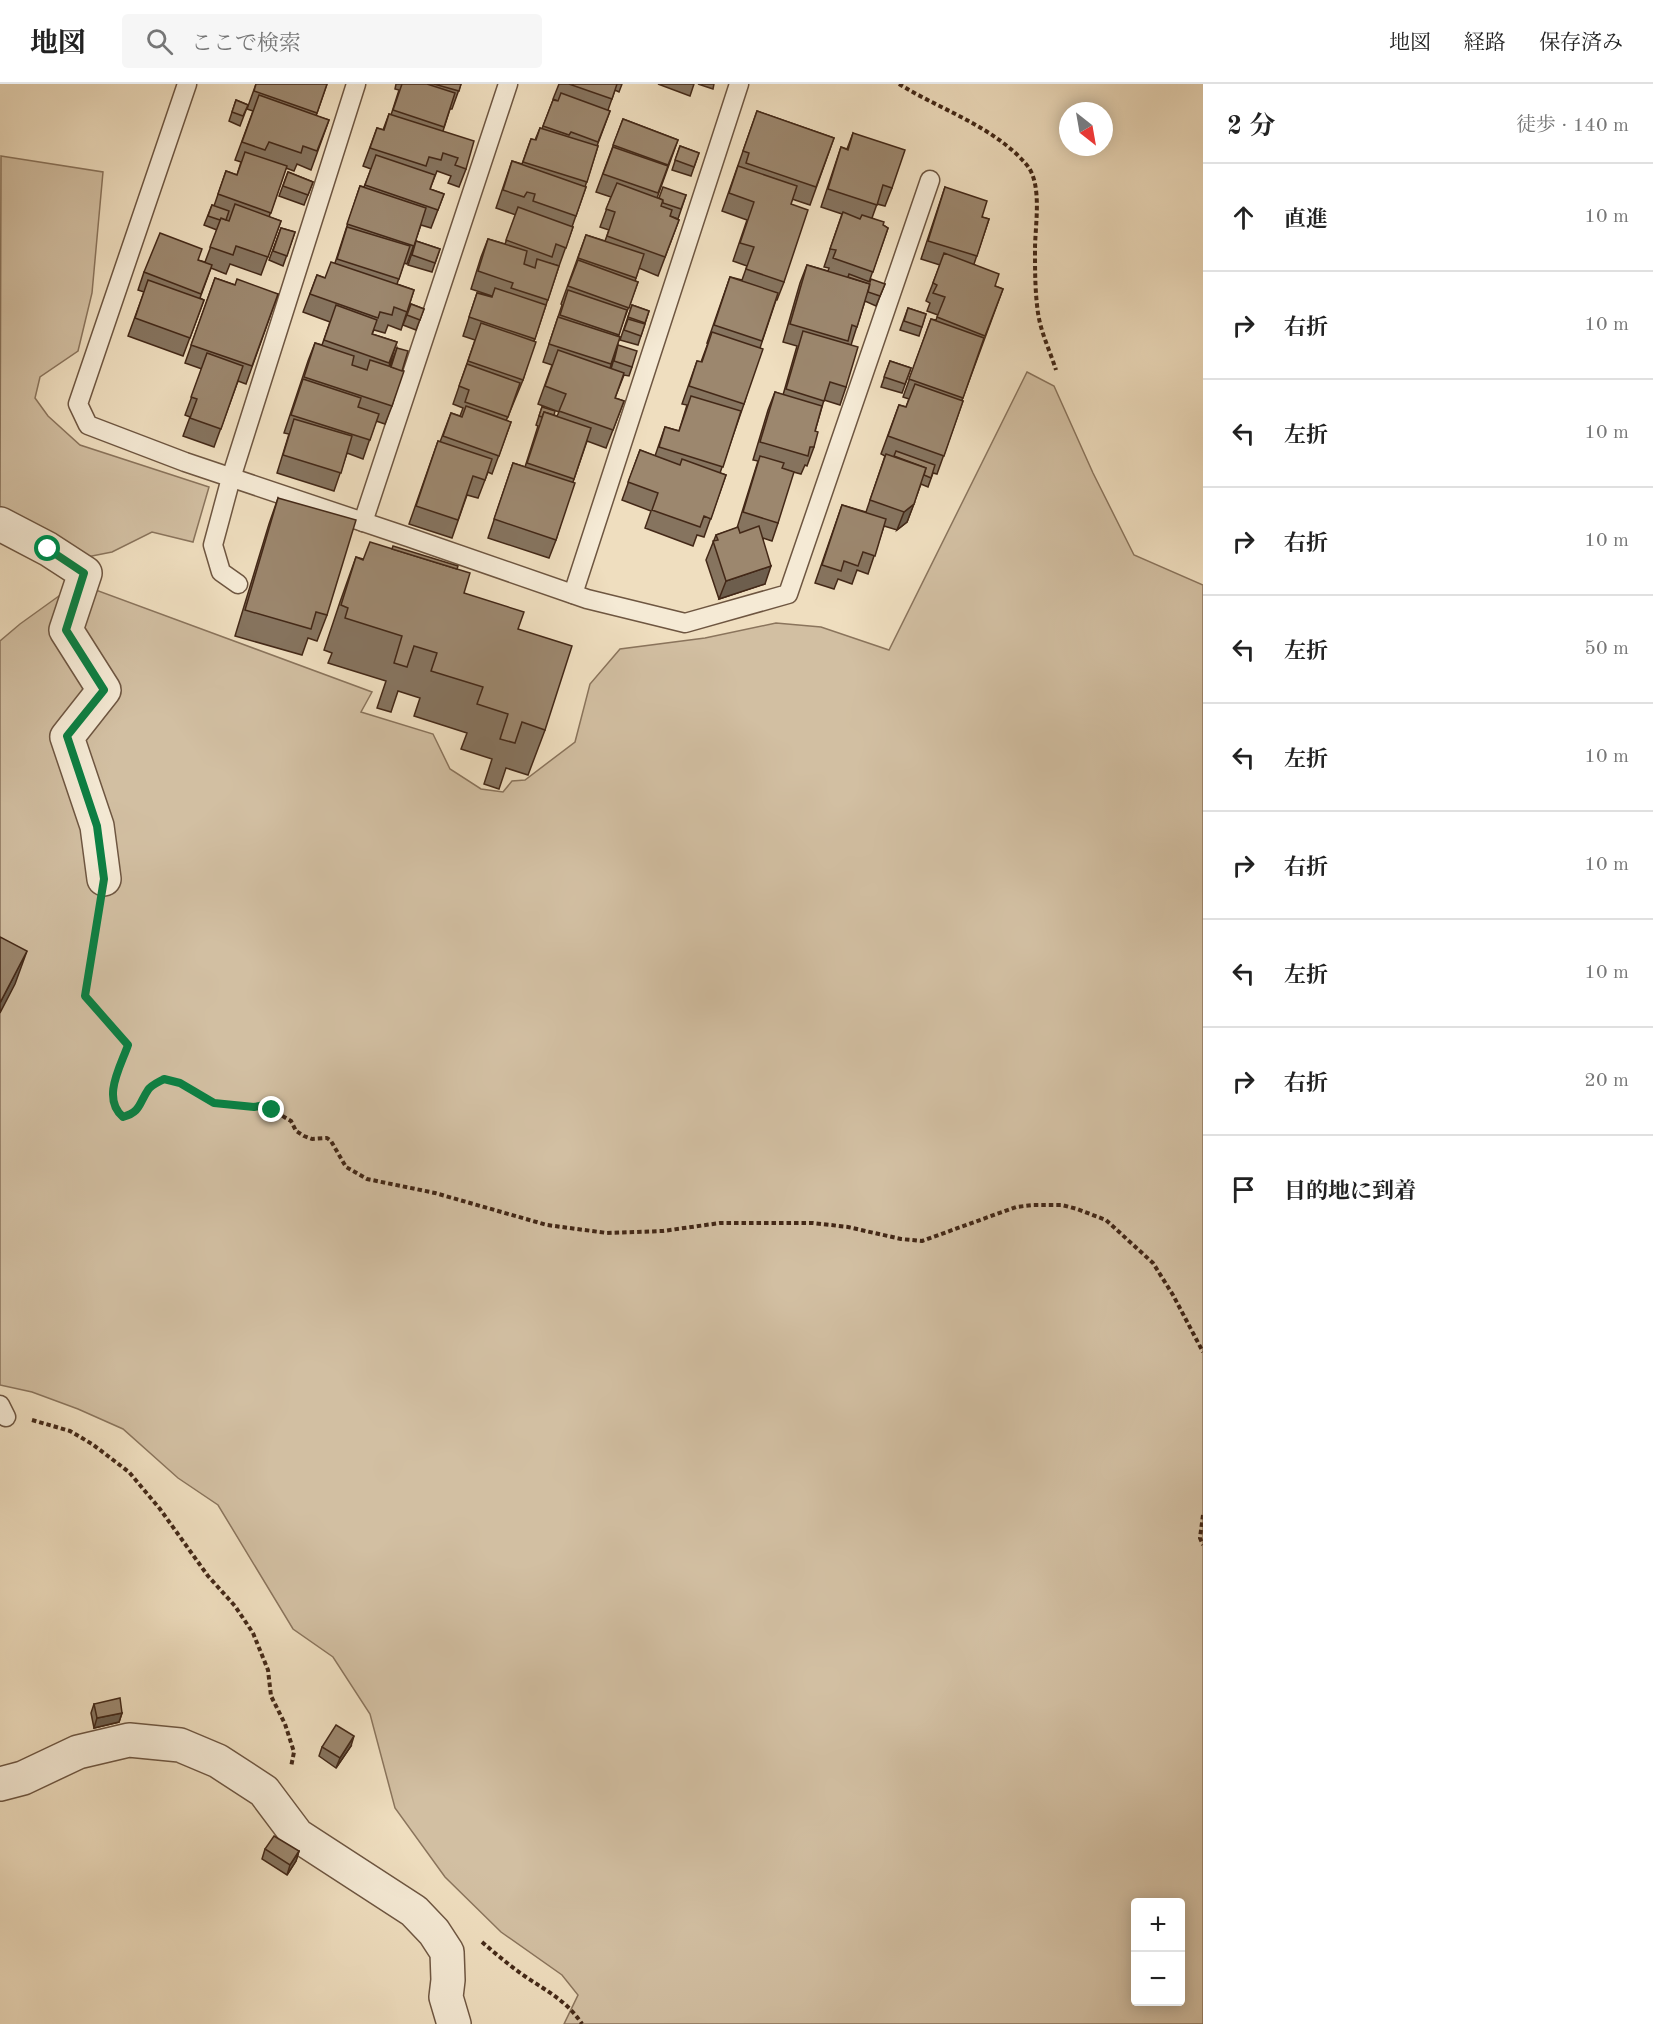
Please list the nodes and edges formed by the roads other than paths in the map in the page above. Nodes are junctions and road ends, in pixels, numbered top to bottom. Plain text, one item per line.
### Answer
1 (187, 84) edge
2 (356, 84) edge
3 (508, 84) edge
4 (739, 84) edge
5 (930, 180) dead end
6 (231, 478) junction
7 (363, 522) junction
8 (0, 524) edge
9 (238, 584) dead end
10 (573, 594) junction
11 (104, 879) road end
12 (0, 1784) edge
13 (454, 2024) edge

1 - 6 lane
2 - 6 lane
3 - 7 lane
4 - 10 lane
5 - 10 lane
6 - 7 lane
6 - 9 lane
7 - 10 lane
8 - 11 street
12 - 13 street

